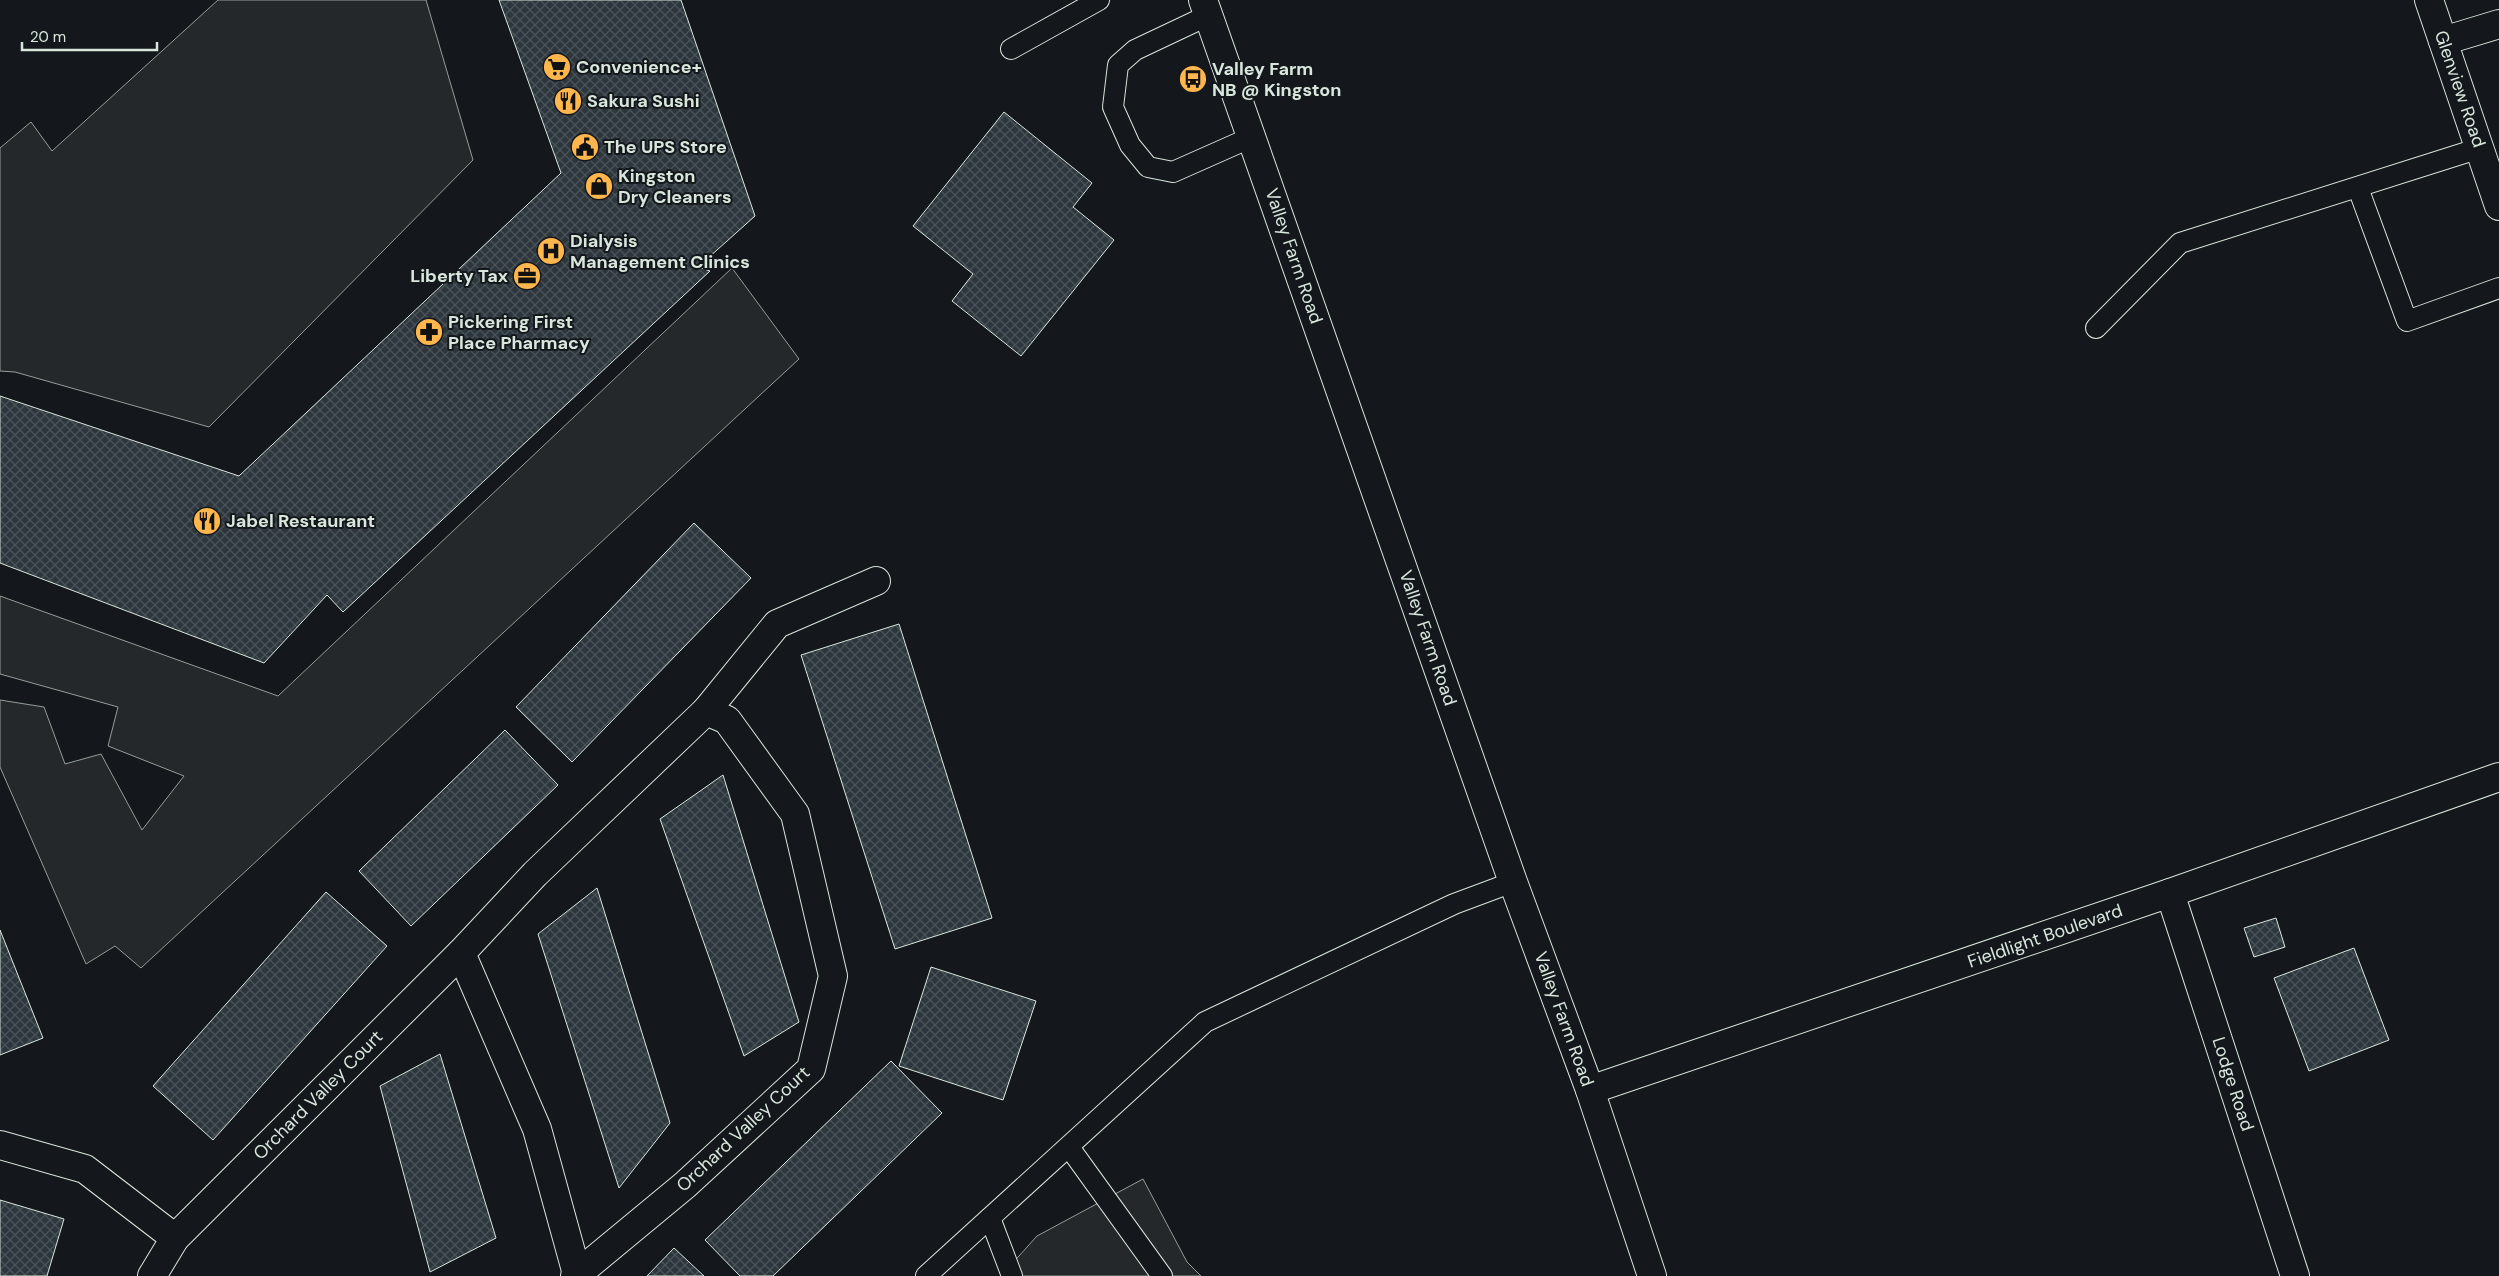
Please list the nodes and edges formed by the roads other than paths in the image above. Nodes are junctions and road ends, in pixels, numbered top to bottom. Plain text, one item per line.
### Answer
1 (1100, 0) edge
2 (2429, 0) edge
3 (1206, 7) edge
4 (2499, 24) edge
5 (2443, 40) junction
6 (1011, 49) dead end
7 (1252, 138) junction
8 (2480, 148) junction
9 (2358, 188) junction
10 (2499, 206) edge
11 (2499, 288) edge
12 (2096, 328) dead end
13 (876, 581) dead end
14 (706, 711) junction
15 (2499, 778) edge
16 (1513, 882) junction
17 (2170, 893) junction
18 (461, 953) junction
19 (1590, 1090) junction
20 (0, 1145) edge
21 (1069, 1147) junction
22 (990, 1218) junction
23 (175, 1238) junction
24 (576, 1275) edge
25 (152, 1276) edge
26 (926, 1276) edge
27 (1012, 1276) edge
28 (1162, 1276) edge
29 (1652, 1276) edge
30 (2295, 1276) edge

1 - 6 lane
2 - 5 street, Glenview Road
3 - 7 street, Valley Farm Road
3 - 7 lane
4 - 5 street
5 - 8 street, Glenview Road
7 - 16 street, Valley Farm Road
8 - 9 lane
8 - 10 street, Glenview Road
9 - 11 lane
9 - 12 lane
13 - 14 street, Orchard Valley Court
14 - 18 street, Orchard Valley Court
14 - 24 street, Orchard Valley Court
15 - 17 street, Fieldlight Boulevard
16 - 19 street, Valley Farm Road
16 - 21 lane
17 - 19 street, Fieldlight Boulevard
17 - 30 street, Lodge Road
18 - 23 street, Orchard Valley Court
18 - 24 street, Orchard Valley Court
19 - 29 street, Valley Farm Road
20 - 23 street
21 - 22 lane
21 - 28 lane
22 - 26 lane
22 - 27 lane
23 - 25 street, Orchard Valley Court

